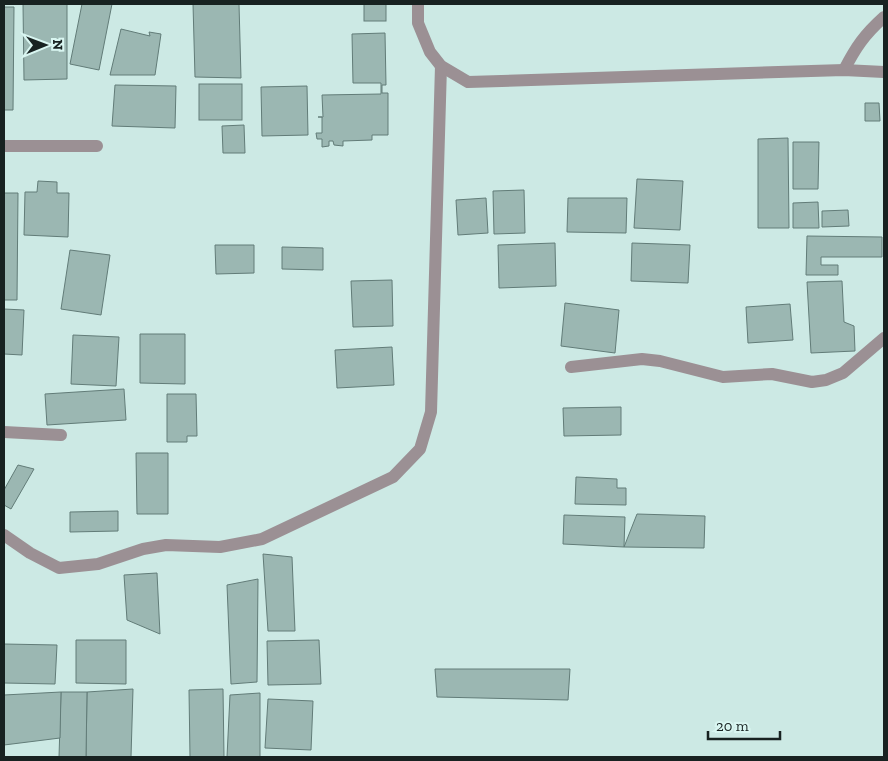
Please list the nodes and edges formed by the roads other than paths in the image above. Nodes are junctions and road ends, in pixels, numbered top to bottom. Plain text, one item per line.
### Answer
1 (418, 4) edge
2 (884, 18) edge
3 (441, 66) junction
4 (844, 70) junction
5 (884, 72) edge
6 (4, 146) edge
7 (97, 146) dead end
8 (884, 338) edge
9 (571, 367) dead end
10 (4, 432) edge
11 (61, 435) dead end
12 (4, 535) edge

1 - 3 street
2 - 4 street
3 - 4 street
3 - 12 street
4 - 5 street
6 - 7 street
8 - 9 street
10 - 11 street

